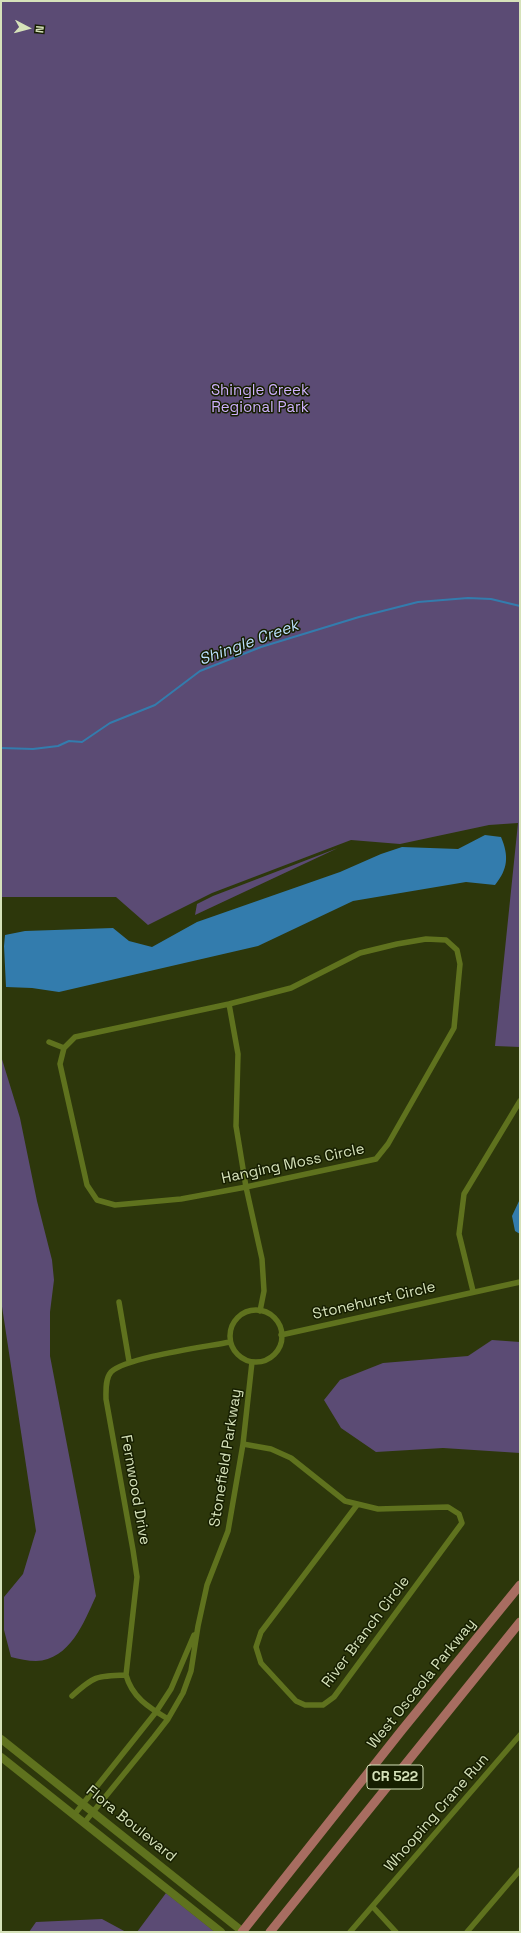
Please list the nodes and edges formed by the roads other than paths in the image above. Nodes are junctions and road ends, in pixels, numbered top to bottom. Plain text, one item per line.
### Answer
1 (229, 1004) junction
2 (49, 1042) dead end
3 (64, 1048) junction
4 (520, 1101) edge
5 (246, 1187) junction
6 (520, 1282) edge
7 (473, 1291) junction
8 (119, 1302) dead end
9 (260, 1311) junction
10 (281, 1335) junction
11 (230, 1342) junction
12 (129, 1362) junction
13 (252, 1362) junction
14 (243, 1444) junction
15 (357, 1505) junction
16 (520, 1585) edge
17 (520, 1622) edge
18 (198, 1626) junction
19 (126, 1675) junction
20 (72, 1696) dead end
21 (156, 1712) junction
22 (168, 1719) junction
23 (520, 1735) edge
24 (1, 1739) edge
25 (1, 1757) edge
26 (83, 1804) junction
27 (93, 1812) junction
28 (74, 1815) junction
29 (84, 1823) junction
30 (520, 1870) edge
31 (373, 1907) junction
32 (221, 1932) edge
33 (242, 1932) edge
34 (270, 1932) edge
35 (350, 1932) edge
36 (396, 1932) edge
37 (466, 1932) edge

1 - 3 street, Hanging Moss Circle
1 - 5 street
1 - 5 street, Hanging Moss Circle
2 - 3 street
3 - 5 street, Hanging Moss Circle
4 - 7 street
5 - 9 street
6 - 7 street, Stonehurst Circle
7 - 10 street, Stonehurst Circle
8 - 12 street
9 - 10 street
9 - 11 street
10 - 13 street
11 - 12 street, Fernwood Drive
11 - 13 street
12 - 19 street, Fernwood Drive
13 - 14 street, Stonefield Parkway
14 - 15 street, River Branch Circle
14 - 18 street, Stonefield Parkway
15 - 15 street, River Branch Circle
16 - 33 main road, West Osceola Parkway / CR 522
17 - 34 main road, CR 522
18 - 21 street, Stonefield Parkway
18 - 22 street, Stonefield Parkway
19 - 20 street
19 - 21 street, Fernwood Drive
21 - 22 street, Fernwood Drive
21 - 26 street, Stonefield Parkway
22 - 27 street, Stonefield Parkway
23 - 31 street, Whooping Crane Run
24 - 26 street, Flora Boulevard
25 - 28 street, Flora Boulevard
26 - 27 street, Flora Boulevard
26 - 28 street, Stonefield Parkway
27 - 29 street, Stonefield Parkway
27 - 33 street, Flora Boulevard
28 - 29 street, Flora Boulevard
29 - 32 street, Flora Boulevard
30 - 37 street
31 - 35 street, Whooping Crane Run
31 - 36 street

